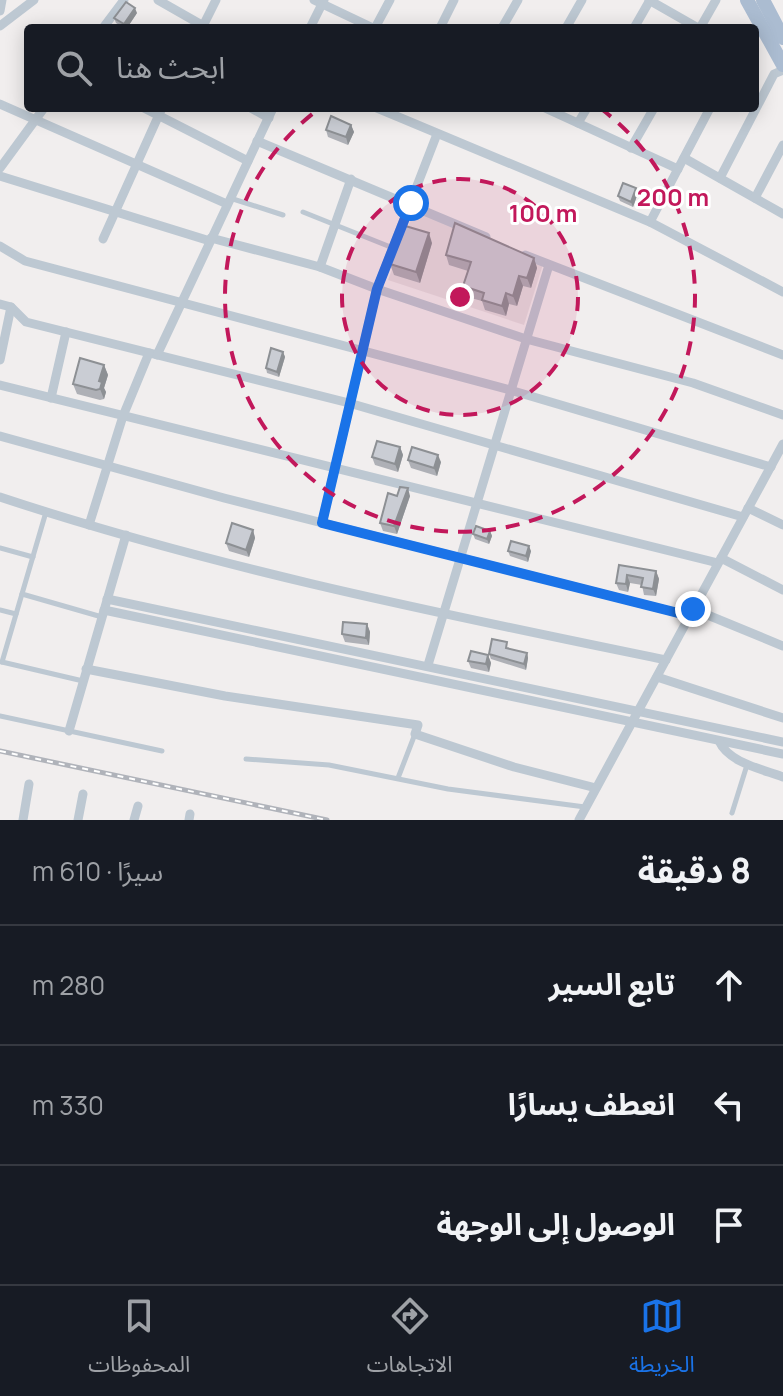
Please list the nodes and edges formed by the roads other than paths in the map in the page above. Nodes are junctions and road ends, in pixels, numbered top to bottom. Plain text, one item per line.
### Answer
1 (34, 0) edge
2 (124, 0) edge
3 (158, 0) edge
4 (216, 0) edge
5 (390, 0) edge
6 (454, 0) edge
7 (518, 0) edge
8 (582, 0) edge
9 (650, 0) edge
10 (716, 0) edge
11 (747, 0) edge
12 (763, 0) edge
13 (320, 1) edge
14 (109, 24) edge
15 (199, 24) edge
16 (205, 24) edge
17 (311, 24) edge
18 (366, 24) edge
19 (376, 24) edge
20 (442, 24) edge
21 (504, 24) edge
22 (568, 24) edge
23 (636, 24) edge
24 (692, 24) edge
25 (701, 24) edge
26 (757, 24) edge
27 (0, 26) edge
28 (759, 29) edge
29 (783, 38) edge
30 (783, 68) edge
31 (759, 103) edge
32 (0, 104) edge
33 (41, 112) edge
34 (160, 112) edge
35 (386, 112) edge
36 (554, 112) edge
37 (585, 112) edge
38 (652, 112) edge
39 (708, 112) edge
40 (754, 112) edge
41 (271, 113) edge
42 (36, 119) junction
43 (578, 123) junction
44 (437, 134) junction
45 (257, 141) junction
46 (783, 145) edge
47 (631, 148) junction
48 (684, 158) junction
49 (248, 161) junction
50 (135, 165) junction
51 (0, 168) edge
52 (678, 169) junction
53 (0, 176) edge
54 (720, 178) junction
55 (351, 179) junction
56 (755, 198) junction
57 (228, 200) junction
58 (411, 203) junction
59 (116, 211) junction
60 (303, 212) dead end
61 (783, 214) edge
62 (283, 215) dead end
63 (650, 222) junction
64 (335, 225) junction
65 (103, 239) dead end
66 (211, 240) junction
67 (494, 240) edge
68 (0, 246) edge
69 (394, 248) junction
70 (521, 253) edge
71 (549, 265) junction
72 (320, 267) junction
73 (377, 289) junction
74 (783, 292) edge
75 (180, 303) junction
76 (0, 304) edge
77 (11, 307) junction
78 (66, 332) junction
79 (526, 339) junction
80 (362, 349) junction
81 (153, 354) junction
82 (783, 355) edge
83 (0, 360) edge
84 (0, 385) edge
85 (510, 390) junction
86 (51, 398) junction
87 (349, 403) junction
88 (783, 415) edge
89 (123, 416) junction
90 (0, 436) edge
91 (783, 444) edge
92 (493, 445) junction
93 (107, 467) junction
94 (771, 467) junction
95 (334, 468) junction
96 (0, 497) edge
97 (476, 503) junction
98 (46, 512) junction
99 (746, 512) junction
100 (322, 523) junction
101 (89, 525) junction
102 (783, 525) edge
103 (126, 535) junction
104 (0, 548) edge
105 (33, 557) junction
106 (459, 559) junction
107 (720, 560) junction
108 (783, 590) edge
109 (22, 594) junction
110 (107, 599) junction
111 (0, 610) edge
112 (692, 612) junction
113 (16, 614) junction
114 (103, 614) junction
115 (443, 614) junction
116 (783, 646) edge
117 (666, 660) junction
118 (1, 662) edge
119 (428, 665) junction
120 (86, 669) junction
121 (657, 677) junction
122 (83, 681) junction
123 (637, 710) junction
124 (0, 716) edge
125 (783, 718) edge
126 (631, 722) junction
127 (69, 731) junction
128 (415, 734) junction
129 (719, 741) junction
130 (783, 742) edge
131 (162, 751) dead end
132 (783, 754) edge
133 (246, 759) dead end
134 (747, 764) junction
135 (783, 777) edge
136 (398, 778) junction
137 (29, 784) dead end
138 (596, 788) junction
139 (83, 794) dead end
140 (138, 806) dead end
141 (586, 807) junction
142 (732, 813) dead end
143 (580, 819) edge
144 (23, 820) edge
145 (78, 820) edge
146 (134, 820) edge
147 (592, 820) edge

1 - 27 street
2 - 14 street
3 - 15 street
4 - 16 street
5 - 19 street
6 - 20 street
7 - 21 street
8 - 22 street
9 - 23 street
9 - 24 street
10 - 25 street
11 - 26 main road
12 - 29 main road
13 - 17 street
13 - 18 street
28 - 30 main road
30 - 31 street
32 - 42 street
33 - 42 street
34 - 49 street
34 - 50 street
35 - 44 street
36 - 43 street
37 - 43 street
38 - 47 street
39 - 48 street
40 - 54 street
41 - 45 street
42 - 50 street
42 - 51 street
43 - 47 street
44 - 58 street
44 - 63 street
45 - 49 street
45 - 55 street
46 - 56 street
47 - 52 street
48 - 52 street
48 - 54 street
49 - 57 street
50 - 57 street
50 - 59 street
52 - 63 street
53 - 59 street
54 - 56 street
55 - 58 street
55 - 64 street
56 - 61 street
57 - 62 lane
57 - 66 street
58 - 67 street
58 - 69 street
59 - 65 street
59 - 66 street
60 - 64 lane
63 - 74 street
64 - 69 lane
64 - 72 street
66 - 72 street
66 - 75 street
68 - 75 street
69 - 73 street
70 - 71 street
71 - 79 street
71 - 82 street
72 - 73 street
73 - 79 street
73 - 80 street
75 - 80 street
75 - 81 street
76 - 77 street
77 - 78 street
77 - 83 street
78 - 81 street
78 - 86 street
79 - 85 street
79 - 88 street
80 - 85 street
80 - 87 street
81 - 87 street
81 - 89 street
84 - 86 street
85 - 92 street
85 - 94 street
86 - 89 street
87 - 92 street
87 - 95 street
89 - 93 street
89 - 95 street
90 - 93 street
91 - 94 street
92 - 97 street
92 - 99 street
93 - 100 street
93 - 101 street
94 - 99 street
95 - 97 street
95 - 100 street
96 - 98 street
97 - 106 street
97 - 107 street
98 - 101 street
98 - 105 lane
99 - 102 street
99 - 107 street
100 - 106 street
101 - 103 street
103 - 110 street
103 - 115 street
104 - 105 lane
105 - 109 lane
106 - 112 street
106 - 115 street
107 - 108 street
107 - 112 street
109 - 113 lane
109 - 114 lane
110 - 114 street
110 - 119 street
111 - 113 lane
112 - 116 street
112 - 117 street
113 - 118 lane
114 - 120 street
114 - 126 street
115 - 117 street
115 - 119 street
117 - 121 street
118 - 122 lane
119 - 123 street
120 - 122 street
120 - 128 street
121 - 123 street
121 - 125 street
122 - 127 street
123 - 126 street
123 - 130 street
124 - 127 lane
126 - 129 street
126 - 138 street
127 - 131 lane
128 - 136 lane
128 - 138 street
129 - 132 street
129 - 134 street
133 - 136 lane
134 - 135 street
134 - 142 lane
136 - 141 lane
137 - 144 street
138 - 141 street
139 - 145 street
140 - 146 street
141 - 143 street
143 - 147 street

